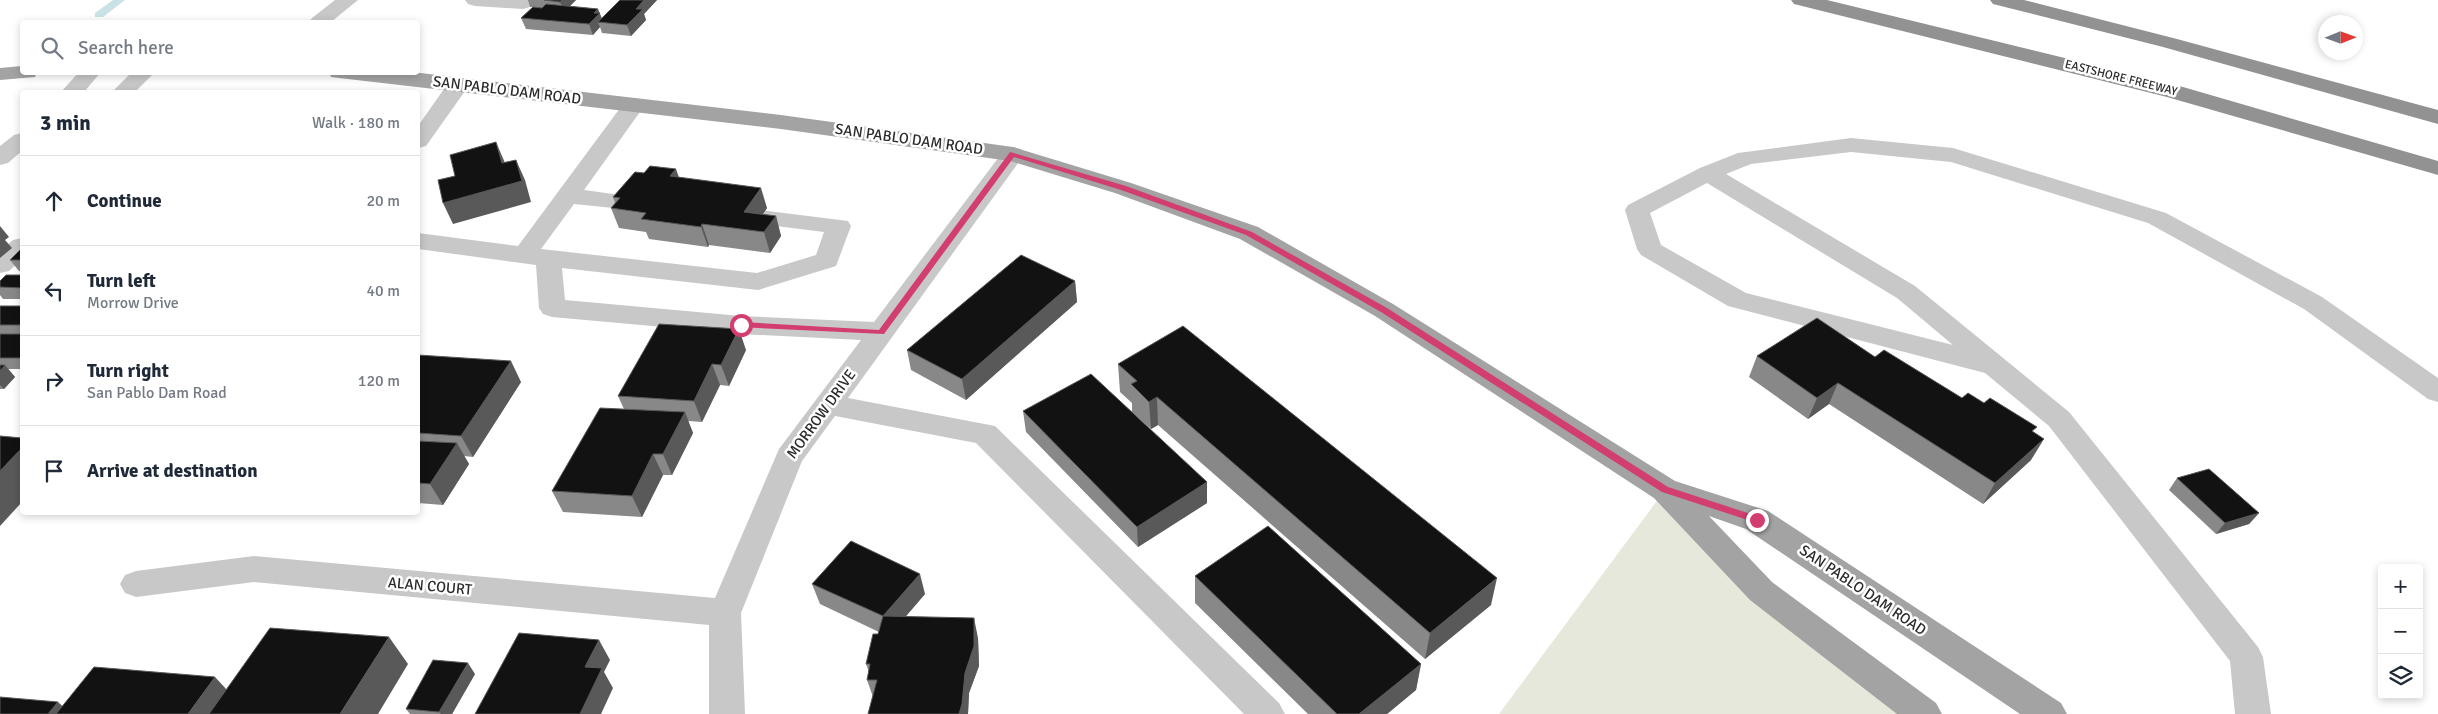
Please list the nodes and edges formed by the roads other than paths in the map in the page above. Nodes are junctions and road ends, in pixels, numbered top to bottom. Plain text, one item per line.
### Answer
1 (348, 0) edge
2 (475, 0) edge
3 (1801, 0) edge
4 (2000, 0) edge
5 (523, 4) dead end
6 (321, 20) edge
7 (20, 73) edge
8 (0, 74) edge
9 (88, 75) edge
10 (142, 75) edge
11 (369, 75) edge
12 (459, 84) junction
13 (74, 90) edge
14 (125, 90) edge
15 (634, 104) junction
16 (2438, 116) edge
17 (420, 138) edge
18 (20, 142) edge
19 (1012, 154) junction
20 (0, 158) edge
21 (2438, 168) edge
22 (1708, 173) junction
23 (567, 196) junction
24 (633, 202) edge
25 (761, 218) edge
26 (420, 241) edge
27 (20, 248) edge
28 (536, 257) junction
29 (0, 264) edge
30 (881, 332) junction
31 (1996, 366) junction
32 (2438, 392) edge
33 (828, 404) junction
34 (1665, 490) junction
35 (136, 584) dead end
36 (725, 613) junction
37 (727, 714) edge
38 (1267, 714) edge
39 (1924, 714) edge
40 (2049, 714) edge
41 (2253, 714) edge

1 - 6 street
2 - 5 street
3 - 21 highway, EASTSHORE FREEWAY
4 - 16 highway
7 - 8 main road
9 - 13 street
10 - 14 street
11 - 12 main road, SAN PABLO DAM ROAD
12 - 15 main road, SAN PABLO DAM ROAD
12 - 17 street
15 - 19 main road, SAN PABLO DAM ROAD
15 - 23 street
18 - 20 street
19 - 30 street, MORROW DRIVE
19 - 34 main road, SAN PABLO DAM ROAD
22 - 31 street
22 - 31 street
22 - 32 street
23 - 24 street
23 - 28 street
25 - 28 street
26 - 28 street
27 - 29 street
28 - 30 street
30 - 33 street, MORROW DRIVE
31 - 41 street
33 - 36 street, MORROW DRIVE
33 - 38 street
34 - 39 main road, SAN PABLO DAM ROAD
34 - 40 main road, SAN PABLO DAM ROAD
35 - 36 street, ALAN COURT
36 - 37 street, MORROW DRIVE

